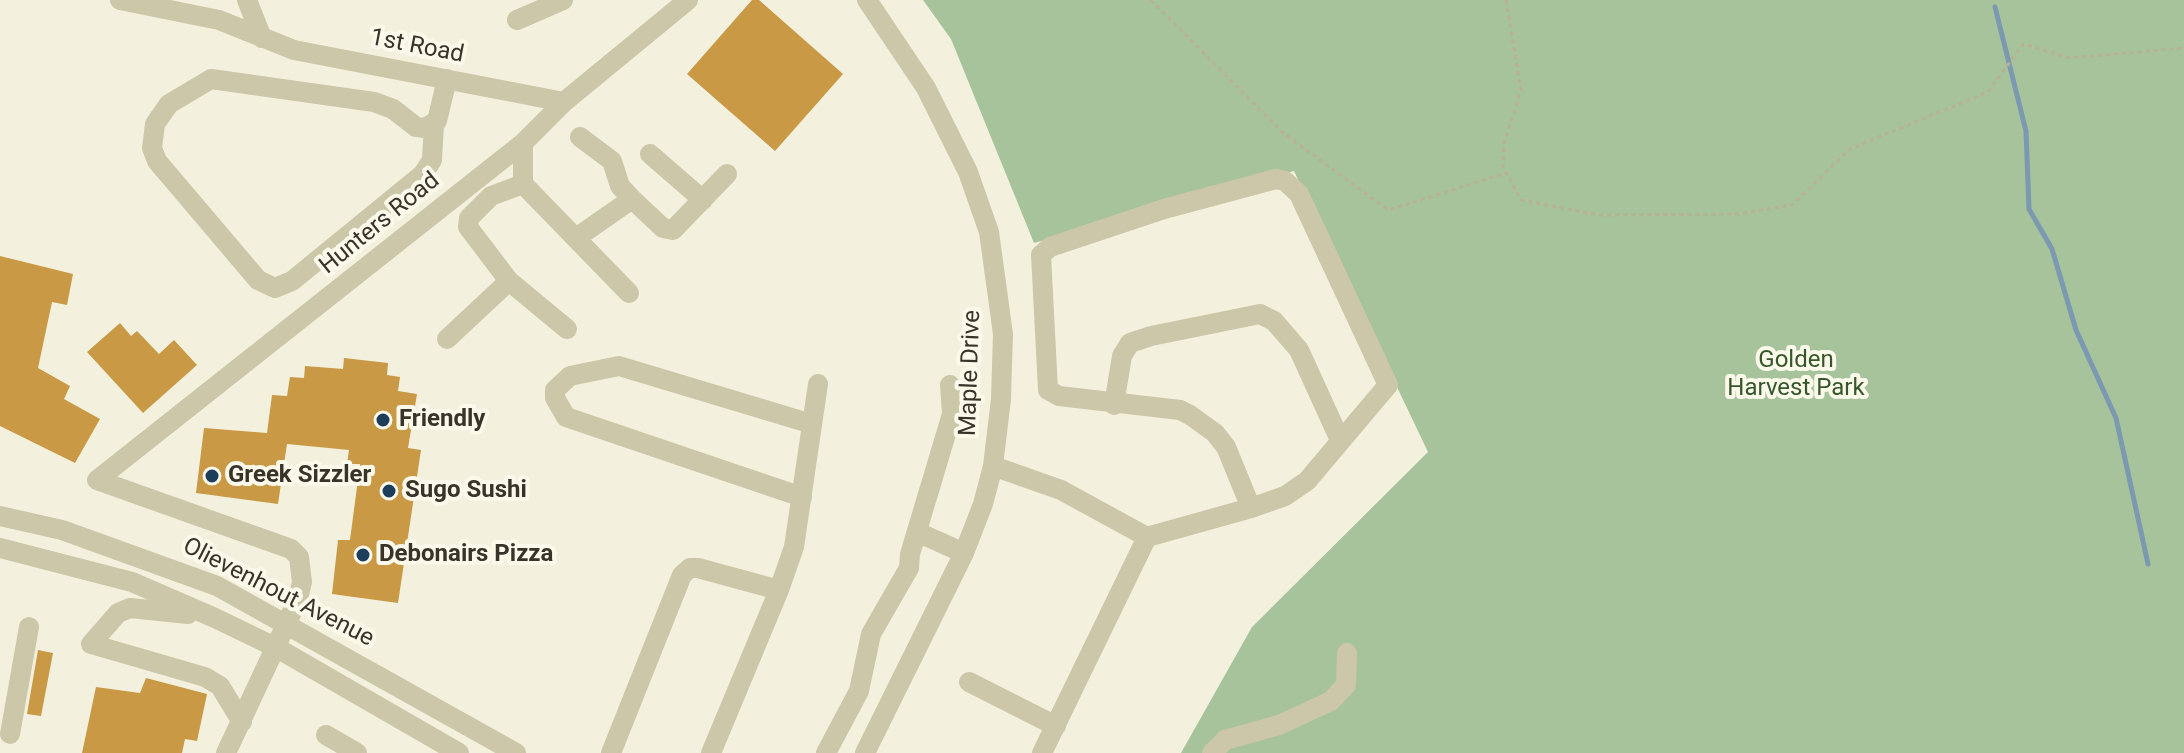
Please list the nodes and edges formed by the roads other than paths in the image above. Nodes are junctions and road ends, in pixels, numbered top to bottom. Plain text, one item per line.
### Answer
1 (120, 0) edge
2 (247, 0) edge
3 (563, 0) edge
4 (688, 0) edge
5 (867, 0) edge
6 (517, 20) dead end
7 (262, 38) junction
8 (447, 79) junction
9 (564, 102) junction
10 (434, 125) junction
11 (580, 137) dead end
12 (523, 143) junction
13 (650, 154) dead end
14 (727, 174) dead end
15 (523, 184) junction
16 (632, 199) junction
17 (703, 200) junction
18 (576, 238) junction
19 (509, 281) junction
20 (629, 293) dead end
21 (567, 329) dead end
22 (447, 339) dead end
23 (818, 384) dead end
24 (950, 385) dead end
25 (1114, 405) junction
26 (812, 424) junction
27 (1340, 440) junction
28 (993, 466) junction
29 (802, 497) junction
30 (1251, 508) junction
31 (0, 516) edge
32 (917, 532) junction
33 (1147, 537) junction
34 (0, 548) edge
35 (964, 553) junction
36 (779, 590) junction
37 (215, 618) junction
38 (288, 622) junction
39 (29, 627) dead end
40 (277, 648) junction
41 (1347, 653) dead end
42 (969, 682) dead end
43 (242, 722) junction
44 (1056, 726) junction
45 (10, 734) dead end
46 (326, 735) dead end
47 (226, 753) edge
48 (357, 753) edge
49 (459, 753) edge
50 (516, 753) edge
51 (611, 753) edge
52 (711, 753) edge
53 (826, 753) edge
54 (865, 753) edge
55 (1042, 753) edge
56 (1212, 753) edge

1 - 7 street, 1st Road
2 - 7 street
3 - 6 street
4 - 9 street, Hunters Road
5 - 28 street, Maple Drive
7 - 8 street, 1st Road
8 - 9 street, 1st Road
8 - 10 street
9 - 12 street, Hunters Road
10 - 10 street
11 - 16 street
12 - 15 street
12 - 38 street, Hunters Road
13 - 17 street
14 - 17 street
15 - 18 street
15 - 19 street
16 - 17 street
16 - 18 street
18 - 20 street
19 - 21 street
19 - 22 street
23 - 26 street
24 - 32 street
25 - 27 street
25 - 27 street
25 - 30 street
26 - 29 street
26 - 29 street
27 - 30 street
28 - 33 street
28 - 35 street, Maple Drive
29 - 36 street
30 - 33 street
31 - 38 street, Olievenhout Avenue
32 - 35 street
32 - 53 street
33 - 44 street
34 - 37 street, Olievenhout Avenue
35 - 54 street, Maple Drive
36 - 51 street
36 - 52 street
37 - 40 street, Olievenhout Avenue
37 - 43 street
38 - 40 street
38 - 50 street, Olievenhout Avenue
39 - 45 street
40 - 43 street
40 - 49 street, Olievenhout Avenue
41 - 56 street
42 - 44 street
43 - 47 street
44 - 55 street
46 - 48 street

